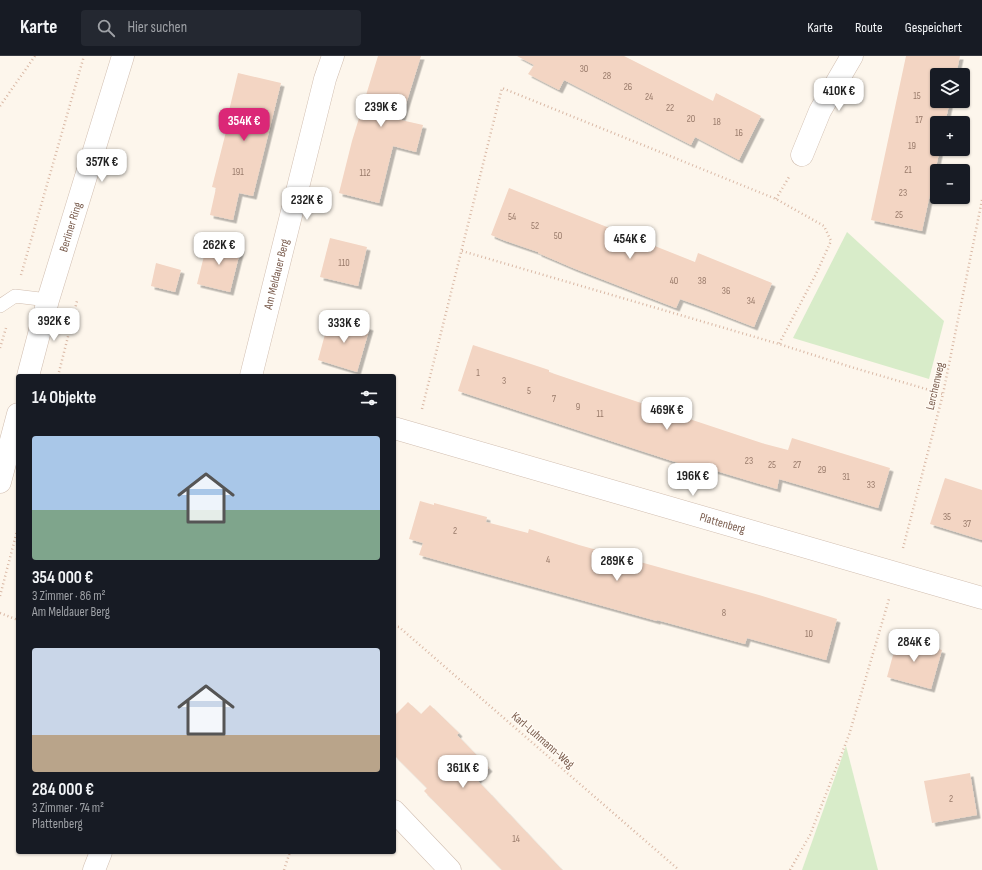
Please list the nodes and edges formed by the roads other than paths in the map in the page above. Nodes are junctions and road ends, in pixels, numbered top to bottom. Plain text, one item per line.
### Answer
1 (123, 56) edge
2 (333, 56) edge
3 (852, 56) edge
4 (802, 155) dead end
5 (48, 300) junction
6 (0, 306) edge
7 (29, 374) edge
8 (251, 374) edge
9 (16, 421) edge
10 (396, 429) edge
11 (1, 477) edge
12 (982, 598) edge
13 (396, 813) edge
14 (100, 854) edge
15 (94, 870) edge
16 (450, 870) edge

1 - 5 street, Berliner Ring
2 - 8 street, Am Meldauer Berg
3 - 4 street
5 - 6 lane
5 - 7 street, Berliner Ring
9 - 11 street
10 - 12 street, Plattenberg
13 - 16 street
14 - 15 street

